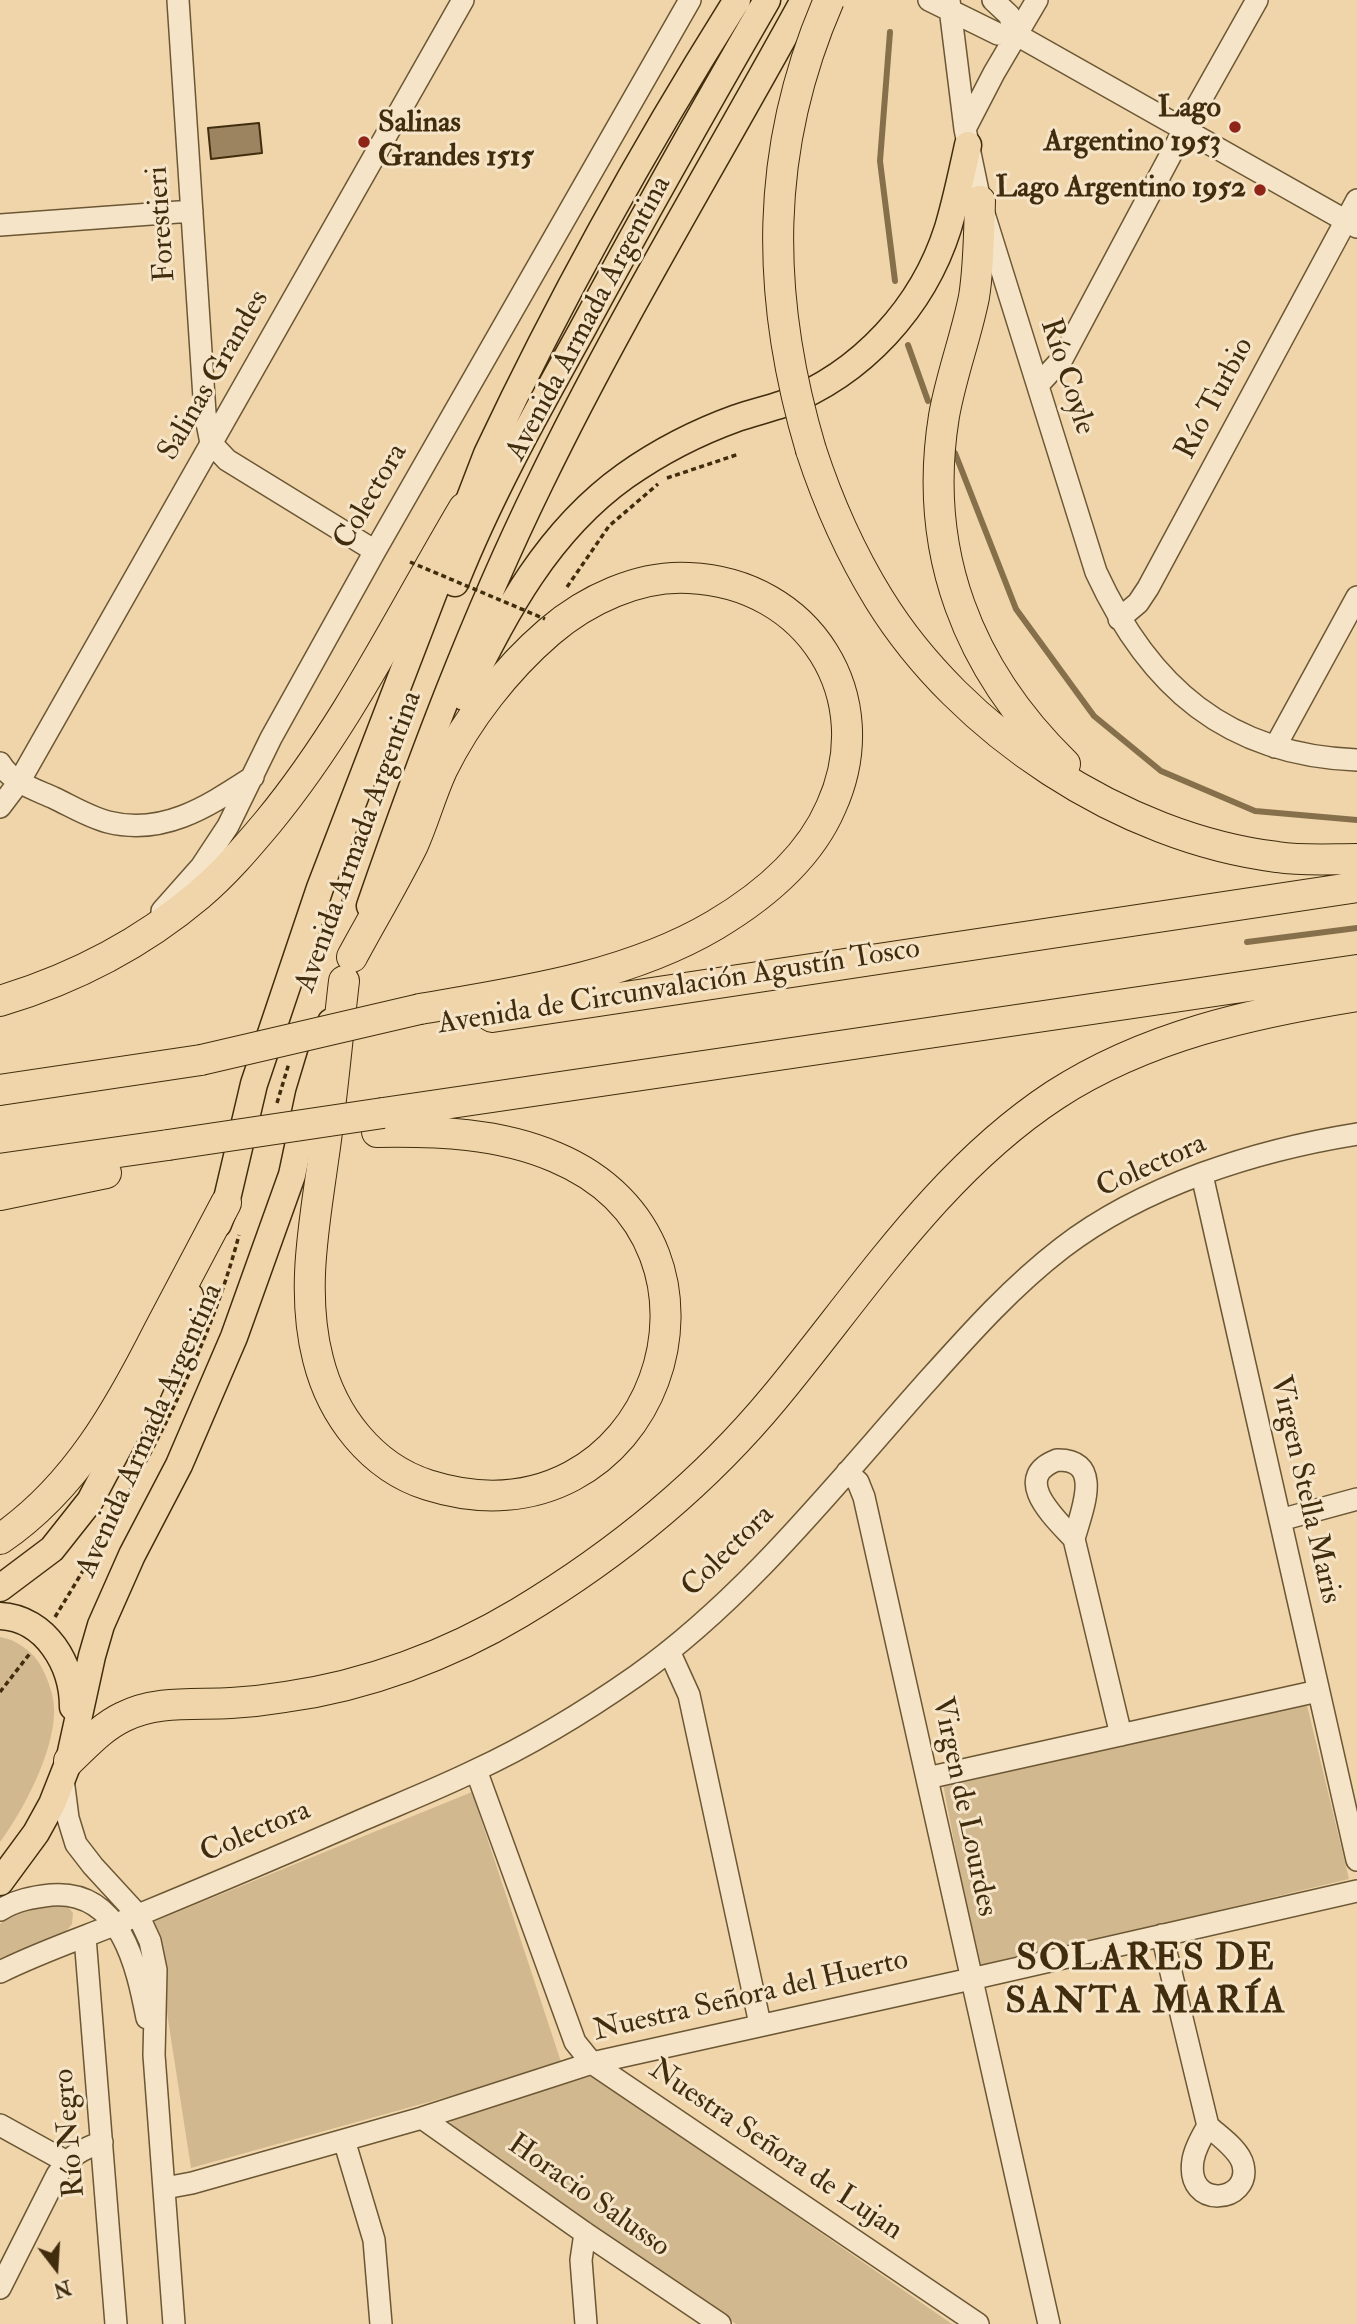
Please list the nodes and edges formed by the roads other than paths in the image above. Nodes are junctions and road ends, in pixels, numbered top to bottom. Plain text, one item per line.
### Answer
1 (178, 0) edge
2 (463, 0) edge
3 (690, 0) edge
4 (737, 0) edge
5 (767, 0) edge
6 (804, 0) edge
7 (829, 0) edge
8 (929, 0) edge
9 (993, 0) edge
10 (1037, 0) edge
11 (1257, 0) edge
12 (950, 6) edge
13 (1017, 34) junction
14 (1185, 128) junction
15 (966, 137) junction
16 (1357, 200) edge
17 (980, 201) junction
18 (192, 211) junction
19 (1351, 224) edge
20 (0, 225) edge
21 (1038, 385) junction
22 (211, 443) junction
23 (464, 508) junction
24 (375, 551) junction
25 (1357, 597) edge
26 (1119, 620) junction
27 (1275, 747) junction
28 (1357, 760) edge
29 (0, 763) edge
30 (254, 776) junction
31 (19, 782) junction
32 (409, 795) junction
33 (0, 807) edge
34 (1135, 817) junction
35 (1357, 859) edge
36 (1357, 887) edge
37 (114, 954) junction
38 (348, 969) junction
39 (1357, 970) edge
40 (1357, 996) edge
41 (0, 1001) edge
42 (417, 1019) junction
43 (254, 1084) junction
44 (0, 1090) edge
45 (380, 1122) junction
46 (1355, 1134) edge
47 (166, 1155) junction
48 (0, 1169) edge
49 (1202, 1175) junction
50 (0, 1195) edge
51 (226, 1203) junction
52 (847, 1472) junction
53 (1357, 1499) edge
54 (1280, 1520) junction
55 (0, 1539) edge
56 (1074, 1539) dead end
57 (0, 1588) edge
58 (0, 1616) edge
59 (669, 1651) junction
60 (1318, 1690) junction
61 (1121, 1735) junction
62 (69, 1761) junction
63 (476, 1770) junction
64 (927, 1778) junction
65 (1357, 1860) edge
66 (0, 1882) edge
67 (1357, 1891) edge
68 (0, 1910) edge
69 (138, 1915) junction
70 (116, 1925) junction
71 (1162, 1935) junction
72 (85, 1937) junction
73 (0, 1972) edge
74 (971, 1979) junction
75 (760, 2024) junction
76 (154, 2055) junction
77 (592, 2063) junction
78 (422, 2118) junction
79 (0, 2124) edge
80 (1208, 2126) dead end
81 (344, 2140) junction
82 (102, 2142) junction
83 (66, 2162) junction
84 (164, 2188) junction
85 (585, 2233) junction
86 (0, 2288) edge
87 (116, 2324) edge
88 (174, 2324) edge
89 (381, 2324) edge
90 (586, 2324) edge
91 (720, 2324) edge
92 (978, 2324) edge
93 (1049, 2324) edge

1 - 18 street, Forestieri
2 - 22 street, Salinas Grandes
3 - 24 street, Colectora
4 - 23 main road, Avenida Armada Argentina
5 - 43 main road
6 - 32 main road, Avenida Armada Argentina
7 - 34 highway, bridge
8 - 12 street
9 - 13 street
10 - 13 street
11 - 14 street
12 - 13 street
12 - 15 street, Río Coyle
13 - 14 street
13 - 15 street
14 - 19 street
14 - 21 street
15 - 17 street, Río Coyle
15 - 32 main road
16 - 19 street, Río Turbio
17 - 21 street, Río Coyle
17 - 34 highway
18 - 20 street
18 - 22 street, Forestieri
19 - 26 street, Río Turbio
21 - 26 street, Río Coyle
22 - 24 street
22 - 31 street, Salinas Grandes
23 - 37 highway
23 - 43 main road, Avenida Armada Argentina
24 - 30 street, Colectora
25 - 27 street
26 - 27 street, Río Coyle
27 - 28 street, Río Coyle
29 - 31 street
30 - 31 street
30 - 37 street, Colectora
31 - 33 street
32 - 38 main road, Avenida Armada Argentina
34 - 35 highway
36 - 42 highway, Avenida de Circunvalación Agustín Tosco
37 - 41 highway
38 - 42 highway
38 - 45 highway
38 - 62 main road, Avenida Armada Argentina
39 - 45 highway
40 - 62 highway
42 - 44 highway, Avenida de Circunvalación Agustín Tosco, bridge
43 - 51 main road, Avenida Armada Argentina
45 - 47 highway, bridge
46 - 49 street, Colectora
47 - 48 highway
47 - 50 highway
49 - 52 street, Colectora
49 - 54 street, Virgen Stella Maris
51 - 55 highway
51 - 57 main road, Avenida Armada Argentina
52 - 59 street, Colectora
52 - 64 street, Virgen de Lourdes
53 - 54 street
54 - 60 street, Virgen Stella Maris
56 - 61 street
58 - 62 main road, Avenida Armada Argentina
59 - 63 street, Colectora
59 - 75 street
60 - 61 street
60 - 65 street, Virgen Stella Maris
61 - 64 street
62 - 66 main road, Avenida Armada Argentina
62 - 69 street
63 - 69 street, Colectora
63 - 77 street, Nuestra Señora de Lujan
64 - 74 street, Virgen de Lourdes
67 - 71 street, Nuestra Señora del Huerto
68 - 70 street
69 - 70 street, Colectora
69 - 76 street
70 - 72 street, Colectora
70 - 76 street
71 - 74 street, Nuestra Señora del Huerto
71 - 80 street
72 - 73 street, Colectora
72 - 82 street, Río Negro
74 - 75 street, Nuestra Señora del Huerto
74 - 93 street, Virgen de Lourdes
75 - 77 street, Nuestra Señora del Huerto
76 - 84 street
77 - 78 street, Nuestra Señora del Huerto
77 - 92 street, Nuestra Señora de Lujan
78 - 81 street, Nuestra Señora del Huerto
78 - 85 street, Horacio Salusso
79 - 83 street
81 - 84 street, Nuestra Señora del Huerto
81 - 89 street
82 - 83 street
82 - 87 street, Río Negro
83 - 86 street
84 - 88 street
85 - 90 street
85 - 91 street, Horacio Salusso

